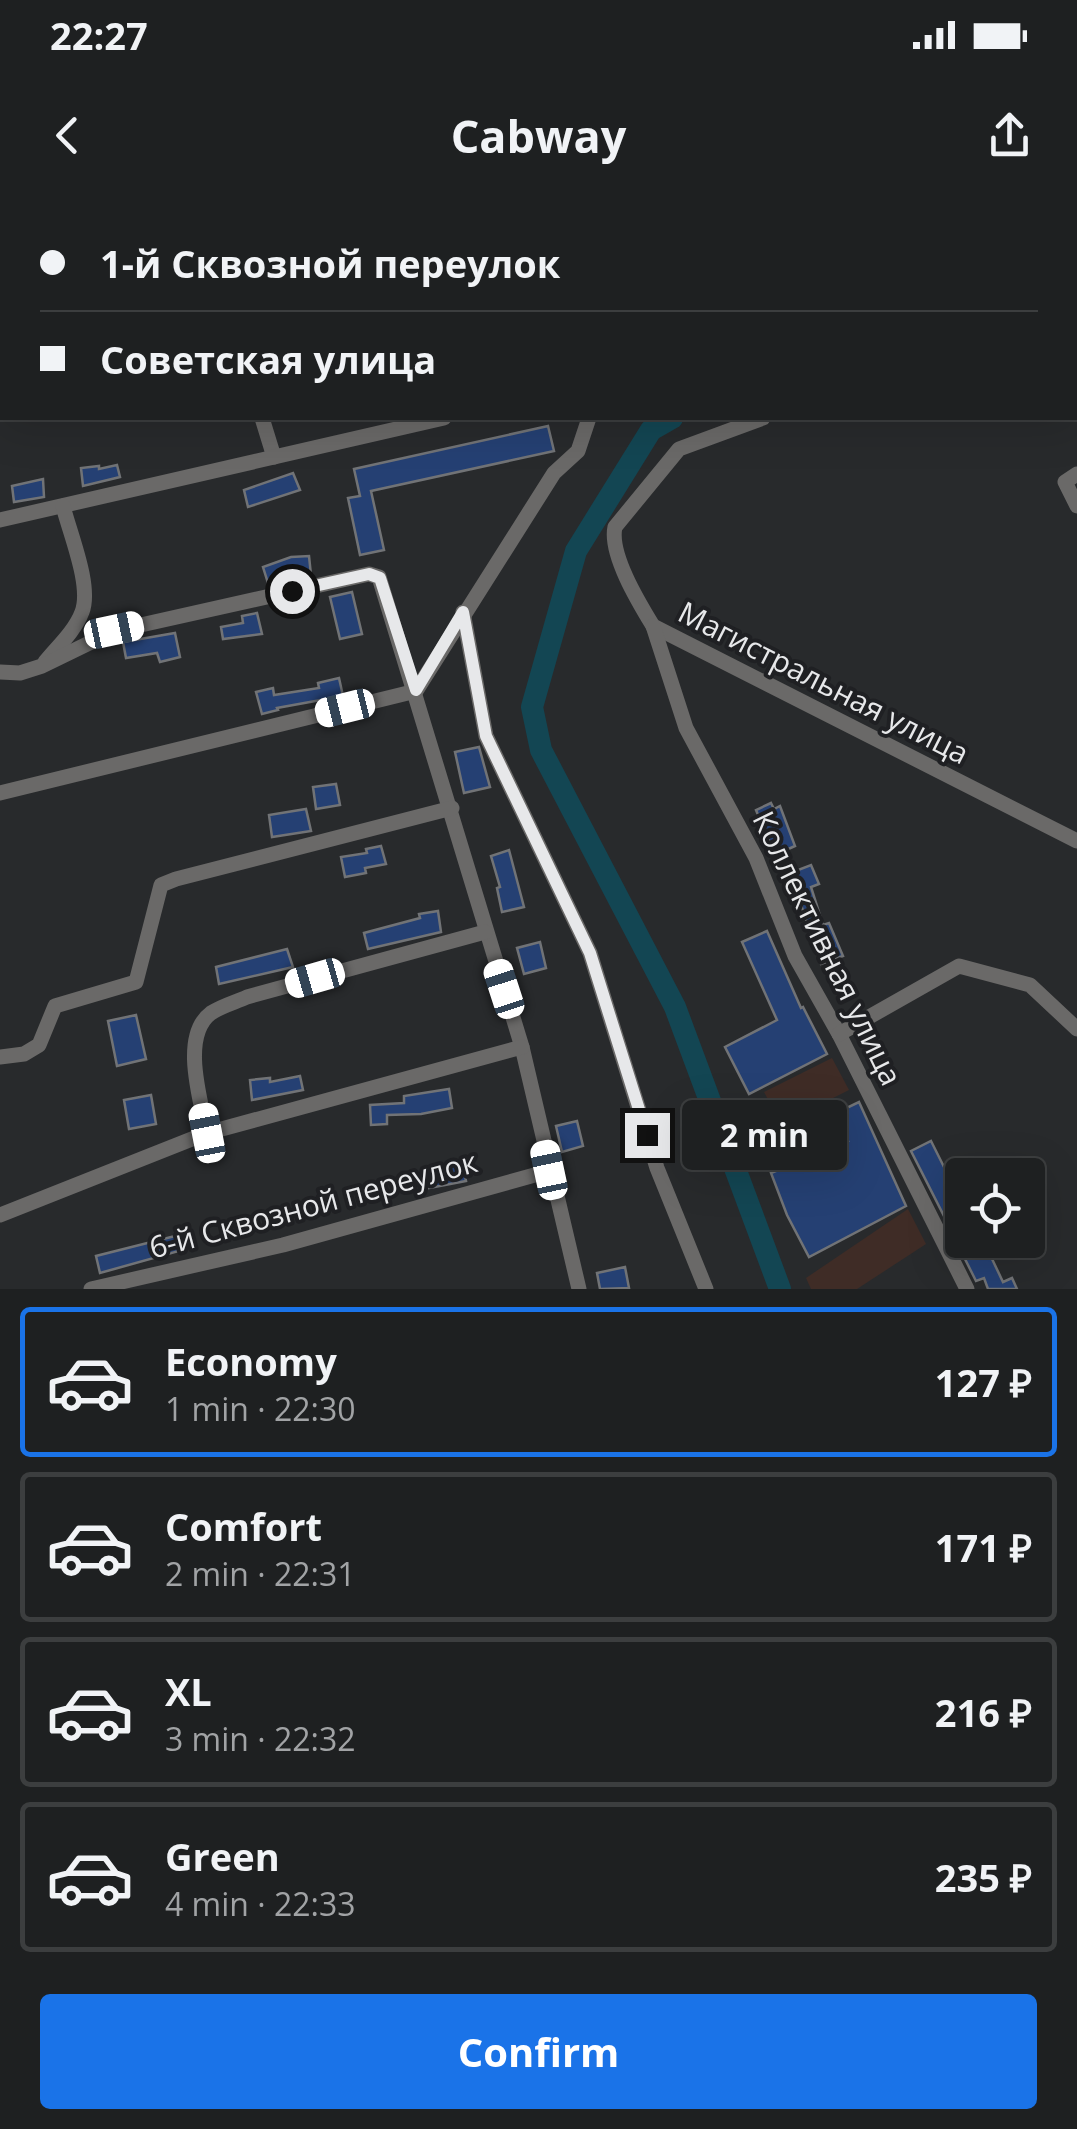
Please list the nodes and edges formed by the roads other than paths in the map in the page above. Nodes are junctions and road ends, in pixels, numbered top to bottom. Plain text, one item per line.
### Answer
1 (263, 420) edge
2 (435, 420) edge
3 (588, 420) edge
4 (758, 420) edge
5 (274, 457) junction
6 (1077, 474) edge
7 (62, 506) junction
8 (1077, 506) edge
9 (0, 520) edge
10 (463, 612) junction
11 (653, 626) junction
12 (42, 666) junction
13 (0, 672) edge
14 (416, 690) junction
15 (0, 792) edge
16 (452, 808) junction
17 (1077, 841) edge
18 (486, 932) junction
19 (1076, 1030) edge
20 (838, 1034) junction
21 (522, 1047) junction
22 (0, 1057) edge
23 (207, 1133) junction
24 (549, 1170) junction
25 (0, 1215) edge
26 (91, 1289) edge
27 (579, 1289) edge
28 (706, 1289) edge
29 (967, 1289) edge

1 - 5 street
2 - 5 street
3 - 10 street
4 - 11 street, Магистральная улица
5 - 7 street
6 - 8 street
7 - 9 street
7 - 12 street
10 - 14 street
10 - 28 street
11 - 17 street, Магистральная улица
11 - 20 street, Коллективная улица
12 - 13 street
12 - 14 street
14 - 15 street
14 - 16 street
16 - 18 street
16 - 22 street
18 - 21 street
18 - 23 street
19 - 20 street
20 - 29 street, Коллективная улица
21 - 23 street
21 - 24 street
23 - 25 street
24 - 26 street, 6-й Сквозной переулок
24 - 27 street

